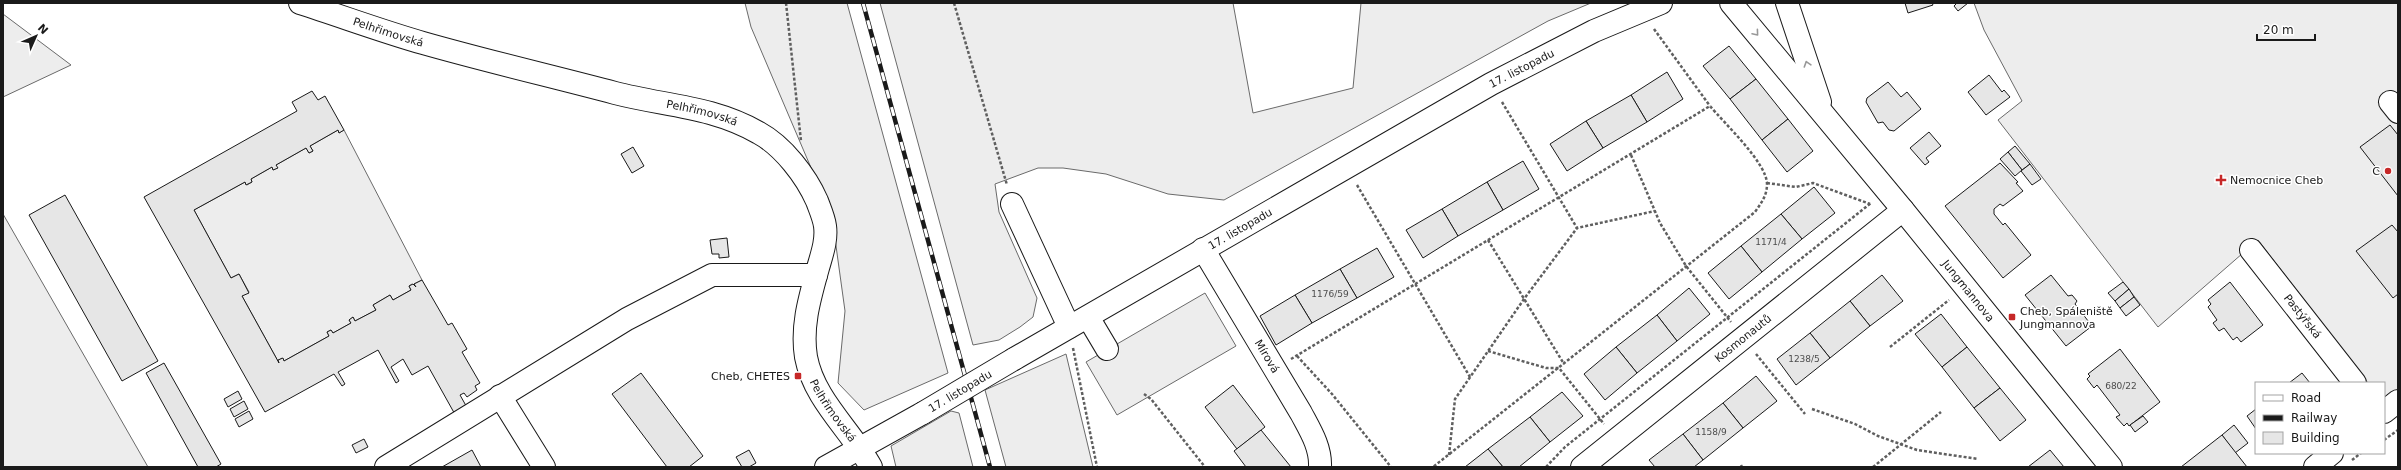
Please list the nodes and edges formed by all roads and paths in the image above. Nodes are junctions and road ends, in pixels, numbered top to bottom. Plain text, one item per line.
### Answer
1 (300, 3) edge
2 (786, 3) edge
3 (954, 3) edge
4 (1661, 3) edge
5 (1731, 3) edge
6 (1787, 3) edge
7 (1641, 11) junction
8 (1491, 84) junction
9 (1710, 106) junction
10 (1824, 115) junction
11 (802, 142) dead end
12 (1631, 155) junction
13 (1347, 167) junction
14 (1767, 183) junction
15 (1887, 190) junction
16 (1560, 198) junction
17 (1012, 204) joint
18 (1870, 204) junction
19 (1904, 210) junction
20 (1655, 211) junction
21 (1577, 228) junction
22 (1488, 240) junction
23 (1203, 249) junction
24 (2251, 250) dead end
25 (1686, 266) junction
26 (816, 275) junction
27 (1415, 285) junction
28 (1966, 287) junction
29 (1524, 299) junction
30 (1088, 317) junction
31 (1727, 318) junction
32 (1069, 327) junction
33 (1744, 338) junction
34 (1890, 347) dead end
35 (1107, 349) dead end
36 (1488, 350) junction
37 (1297, 356) junction
38 (1564, 364) junction
39 (1559, 368) junction
40 (1274, 369) junction
41 (1470, 377) junction
42 (2354, 382) edge
43 (1144, 394) dead end
44 (500, 396) junction
45 (2398, 401) edge
46 (1812, 409) dead end
47 (2385, 411) edge
48 (1941, 412) dead end
49 (1805, 414) dead end
50 (1600, 419) junction
51 (2398, 430) edge
52 (2385, 439) edge
53 (1616, 440) junction
54 (1901, 445) junction
55 (860, 447) junction
56 (2331, 454) edge
57 (1449, 455) junction
58 (1978, 459) dead end
59 (386, 467) edge
60 (544, 467) edge
61 (826, 467) edge
62 (871, 467) edge
63 (1097, 467) edge
64 (1205, 467) edge
65 (1320, 467) edge
66 (1391, 467) edge
67 (1433, 467) edge
68 (1546, 467) edge
69 (1582, 467) edge
70 (1873, 467) edge
71 (2111, 467) edge
72 (2314, 467) edge

1 - 26 street, Pelhřimovská
2 - 11 path
3 - 17 path
4 - 7 street, 17. listopadu
5 -> 10 street, Jungmannova
10 -> 6 street, Jungmannova
7 - 8 street, 17. listopadu
7 - 9 path
8 - 13 street, 17. listopadu
8 - 16 path
9 - 12 path
9 - 14 path
10 - 15 street, Jungmannova
12 - 16 path
12 - 20 path
13 - 23 street, 17. listopadu
13 - 27 path
14 - 18 path
14 - 25 path
15 - 18 path
15 - 19 street, Jungmannova
16 - 21 path
16 - 22 path
17 - 32 street
18 - 31 path
19 - 28 street, Jungmannova
19 - 33 street, Kosmonautů
20 - 21 path
20 - 25 path
21 - 29 path
22 - 27 path
22 - 29 path
23 - 30 street, 17. listopadu
23 - 40 street, Mírová
24 - 42 street, Pastýřská
25 - 31 path
25 - 38 path
26 - 44 street
26 - 55 street, Pelhřimovská
27 - 37 path
27 - 41 path
28 - 34 path
28 - 71 street, Jungmannova
29 - 36 path
29 - 38 path
30 - 32 street, 17. listopadu
30 - 35 street
31 - 33 path
31 - 50 path
32 - 55 street, 17. listopadu, bridge
32 - 63 path
33 - 49 path
33 - 53 street, Kosmonautů
36 - 39 path
36 - 41 path
37 - 40 path
37 - 66 path
38 - 39 path
39 - 50 path
39 - 57 path
40 - 65 street, Mírová
41 - 57 path
43 - 64 path
44 - 59 street
44 - 60 street
45 - 47 street
46 - 54 path
48 - 54 path
50 - 53 path
50 - 68 path
51 - 52 path
53 - 69 street, Kosmonautů
54 - 58 path
54 - 70 path
55 - 61 street, 17. listopadu
55 - 62 street, Pelhřimovská
56 - 72 street
57 - 67 path

